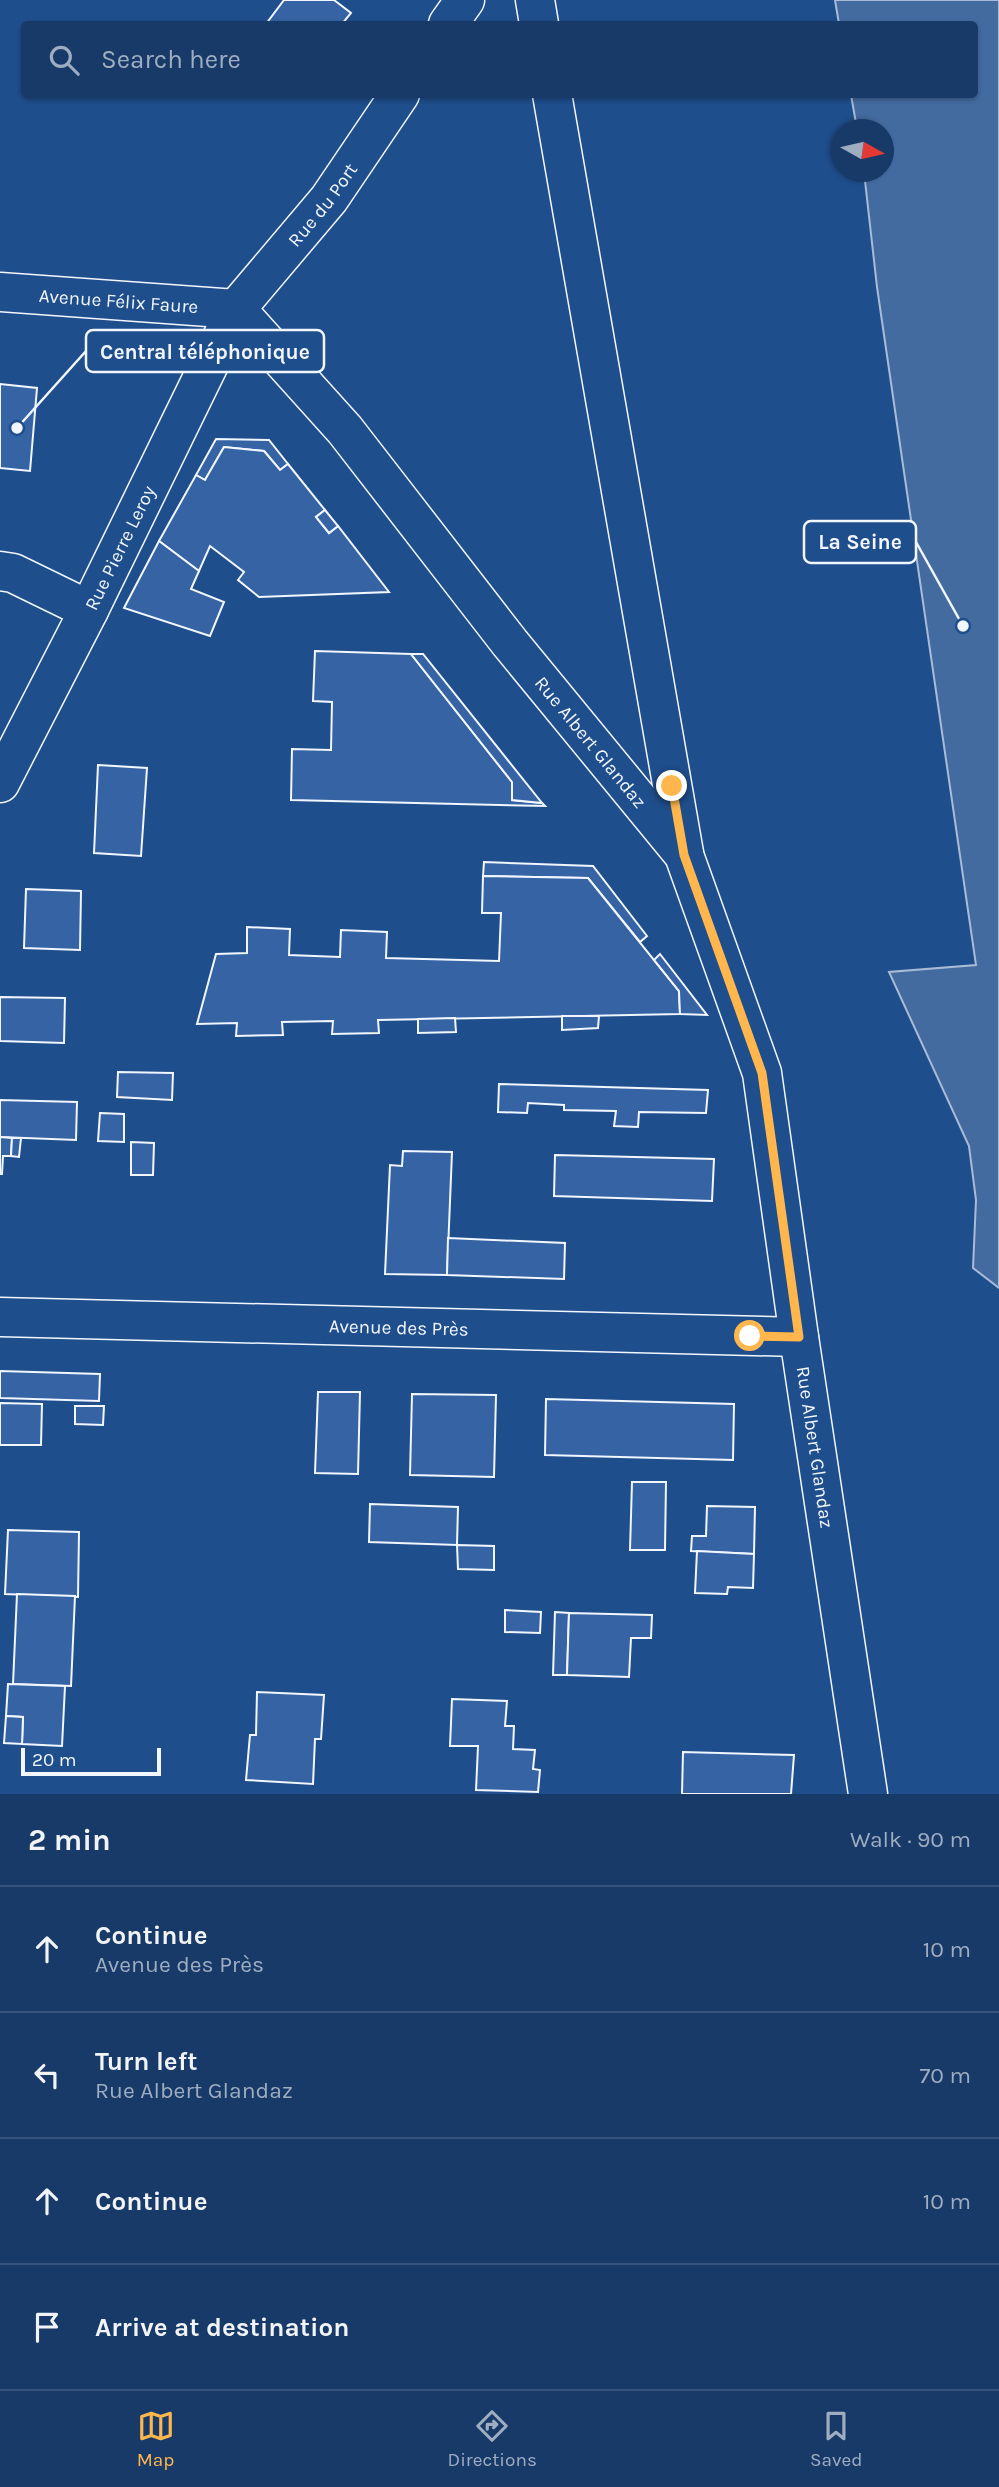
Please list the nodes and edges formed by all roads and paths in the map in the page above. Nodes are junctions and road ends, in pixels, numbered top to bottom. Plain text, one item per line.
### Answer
1 (465, 0) edge
2 (535, 0) edge
3 (450, 21) edge
4 (538, 21) edge
5 (397, 98) edge
6 (553, 98) edge
7 (0, 292) edge
8 (236, 309) junction
9 (0, 571) edge
10 (89, 610) junction
11 (0, 783) edge
12 (684, 855) junction
13 (0, 1317) edge
14 (799, 1337) junction
15 (868, 1794) edge

1 - 3 street
2 - 4 street
5 - 8 street, Rue du Port
6 - 12 street
7 - 8 street, Avenue Félix Faure
8 - 10 street, Rue Pierre Leroy
8 - 12 street, Rue Albert Glandaz
9 - 10 street
10 - 11 street, Rue Pierre Leroy
12 - 14 street, Rue Albert Glandaz
13 - 14 street, Avenue des Près
14 - 15 street, Rue Albert Glandaz

